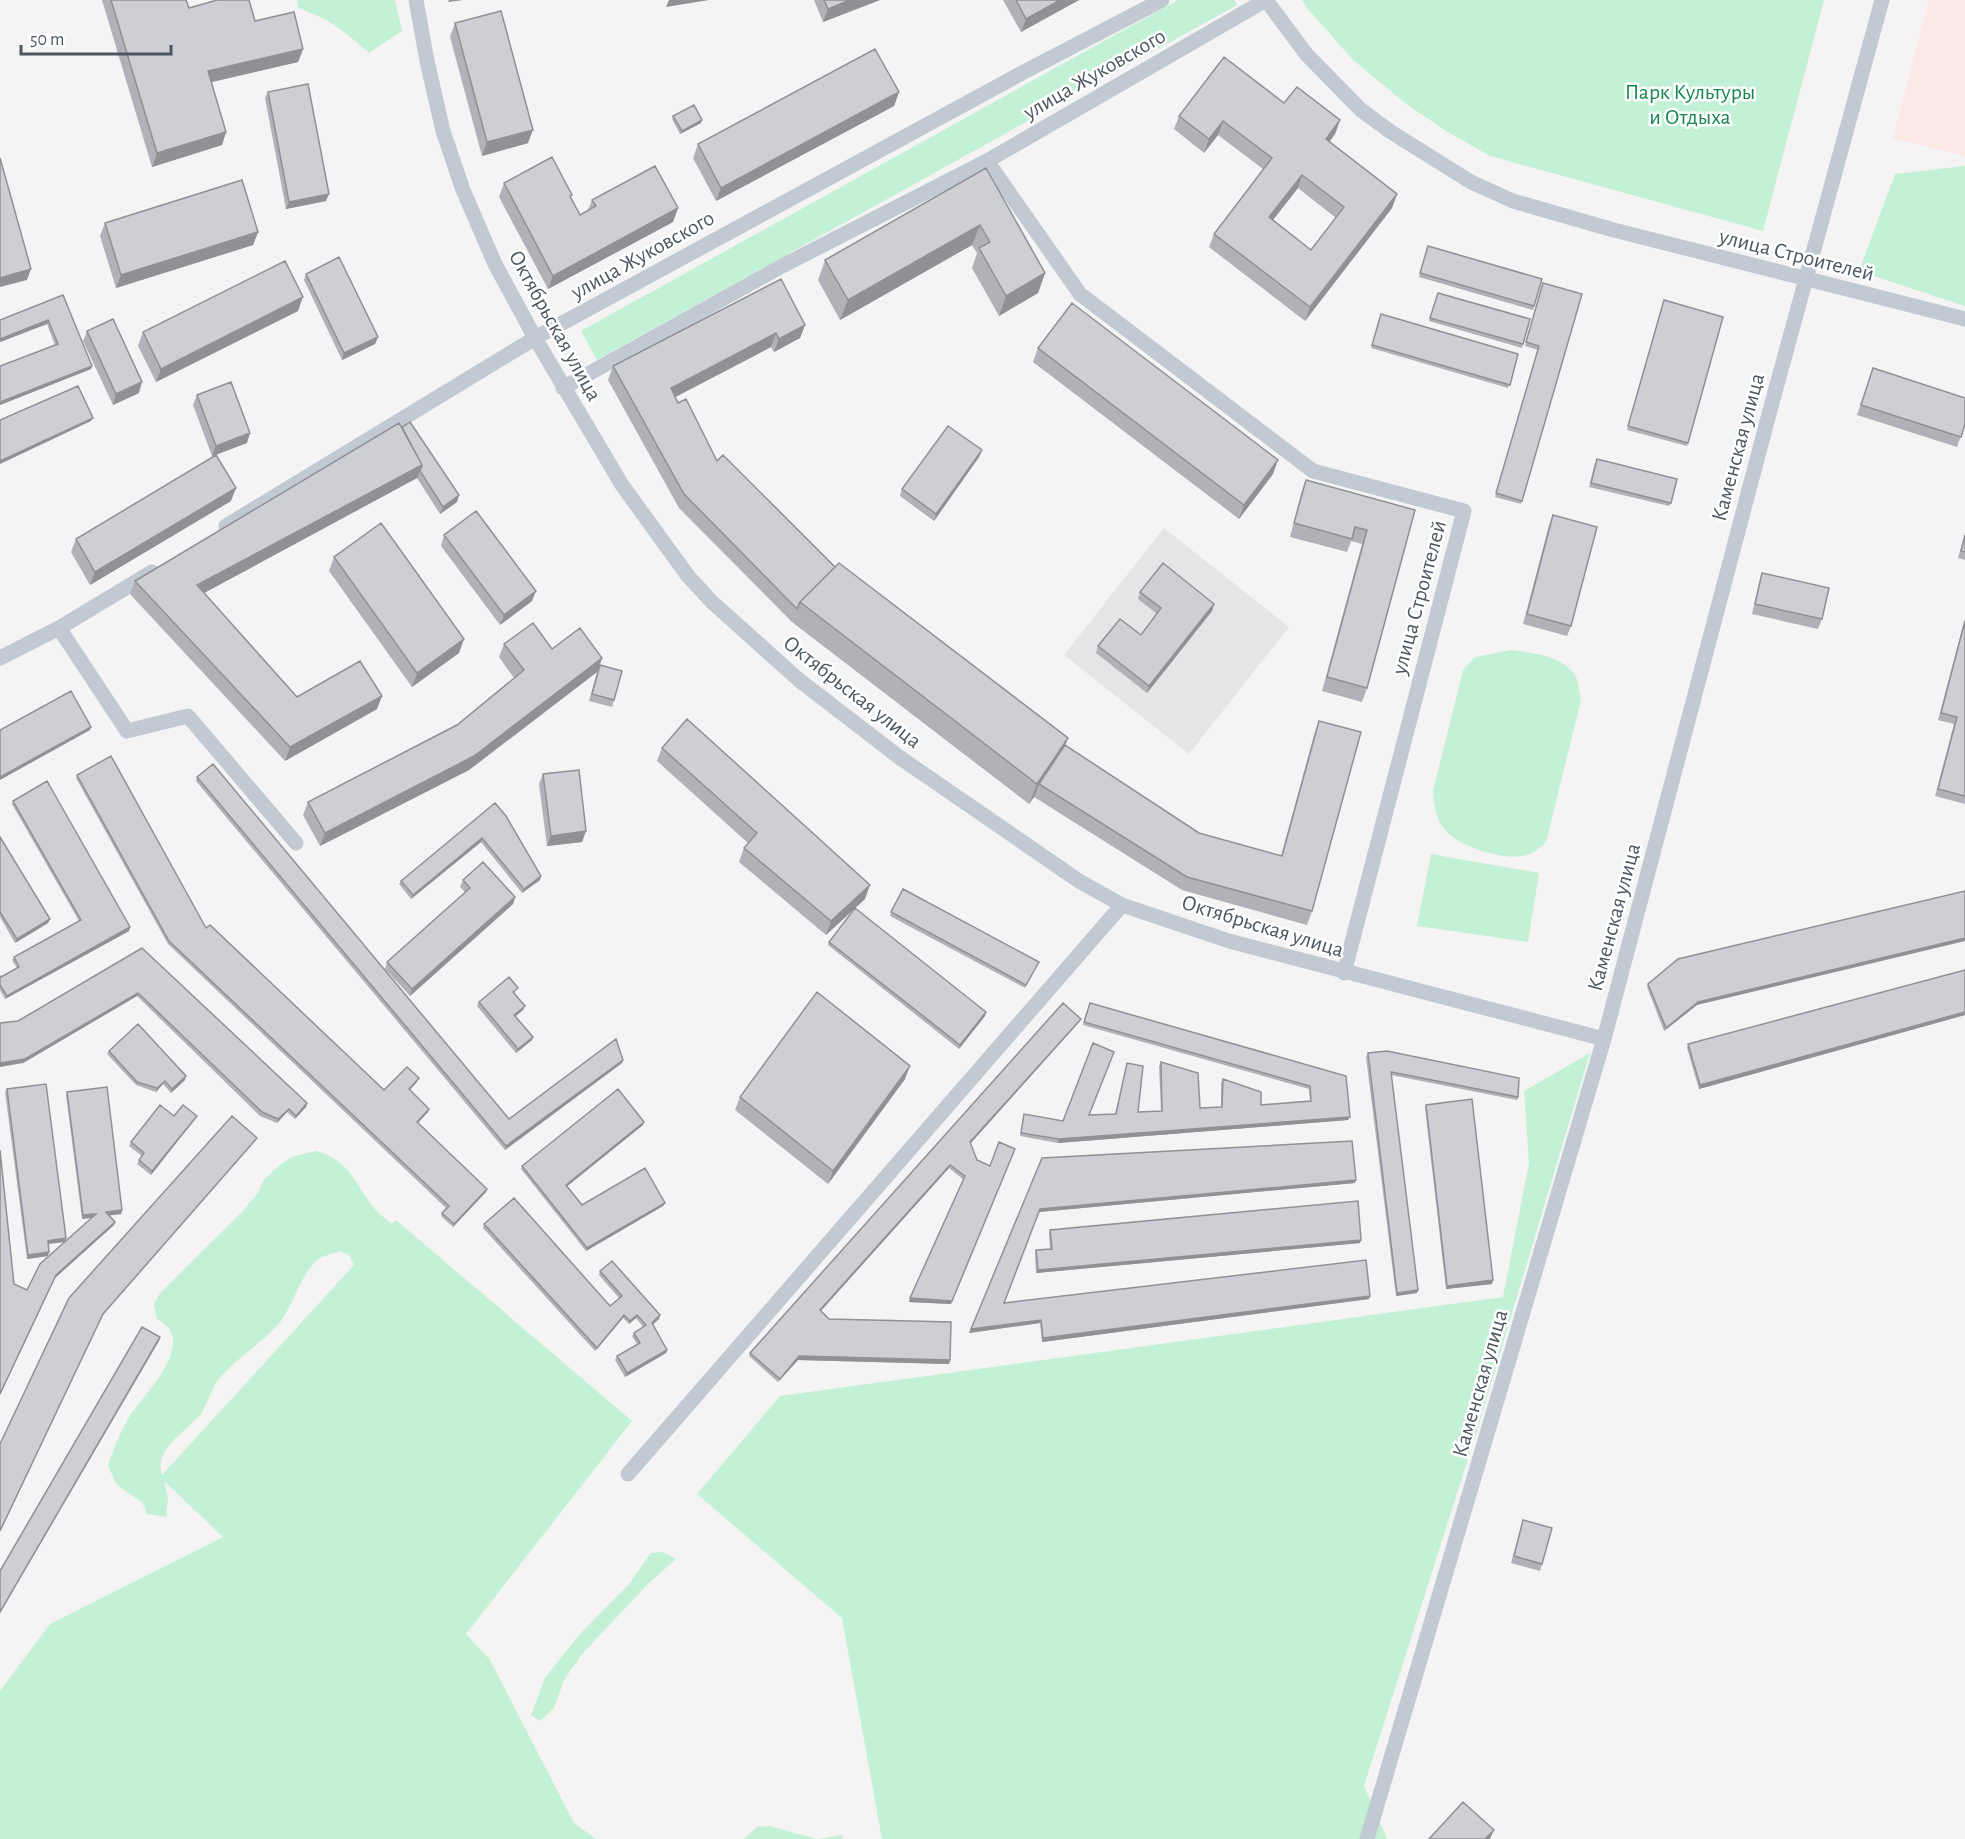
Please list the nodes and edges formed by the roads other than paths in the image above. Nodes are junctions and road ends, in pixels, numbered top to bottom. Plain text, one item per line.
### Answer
1 (416, 0) edge
2 (1162, 0) edge
3 (1266, 0) edge
4 (1882, 0) edge
5 (987, 161) junction
6 (1805, 279) junction
7 (1965, 320) edge
8 (535, 338) junction
9 (563, 388) junction
10 (212, 535) edge
11 (161, 566) edge
12 (59, 628) junction
13 (0, 658) edge
14 (296, 843) dead end
15 (1122, 905) junction
16 (1344, 973) junction
17 (1604, 1040) junction
18 (628, 1474) dead end
19 (1367, 1839) edge

1 - 8 street, Октябрьская улица
2 - 8 street, улица Жуковского
3 - 5 street, улица Жуковского
3 - 6 street, улица Строителей
4 - 6 street, Каменская улица
5 - 9 street, улица Жуковского
5 - 16 street, улица Строителей
6 - 7 street, улица Строителей
6 - 17 street, Каменская улица
8 - 9 street, Октябрьская улица
8 - 10 street, улица Жуковского
9 - 15 street, Октябрьская улица
11 - 12 street
12 - 13 street
12 - 14 street
15 - 16 street, Октябрьская улица
15 - 18 street
16 - 17 street, Октябрьская улица
17 - 19 street, Каменская улица

